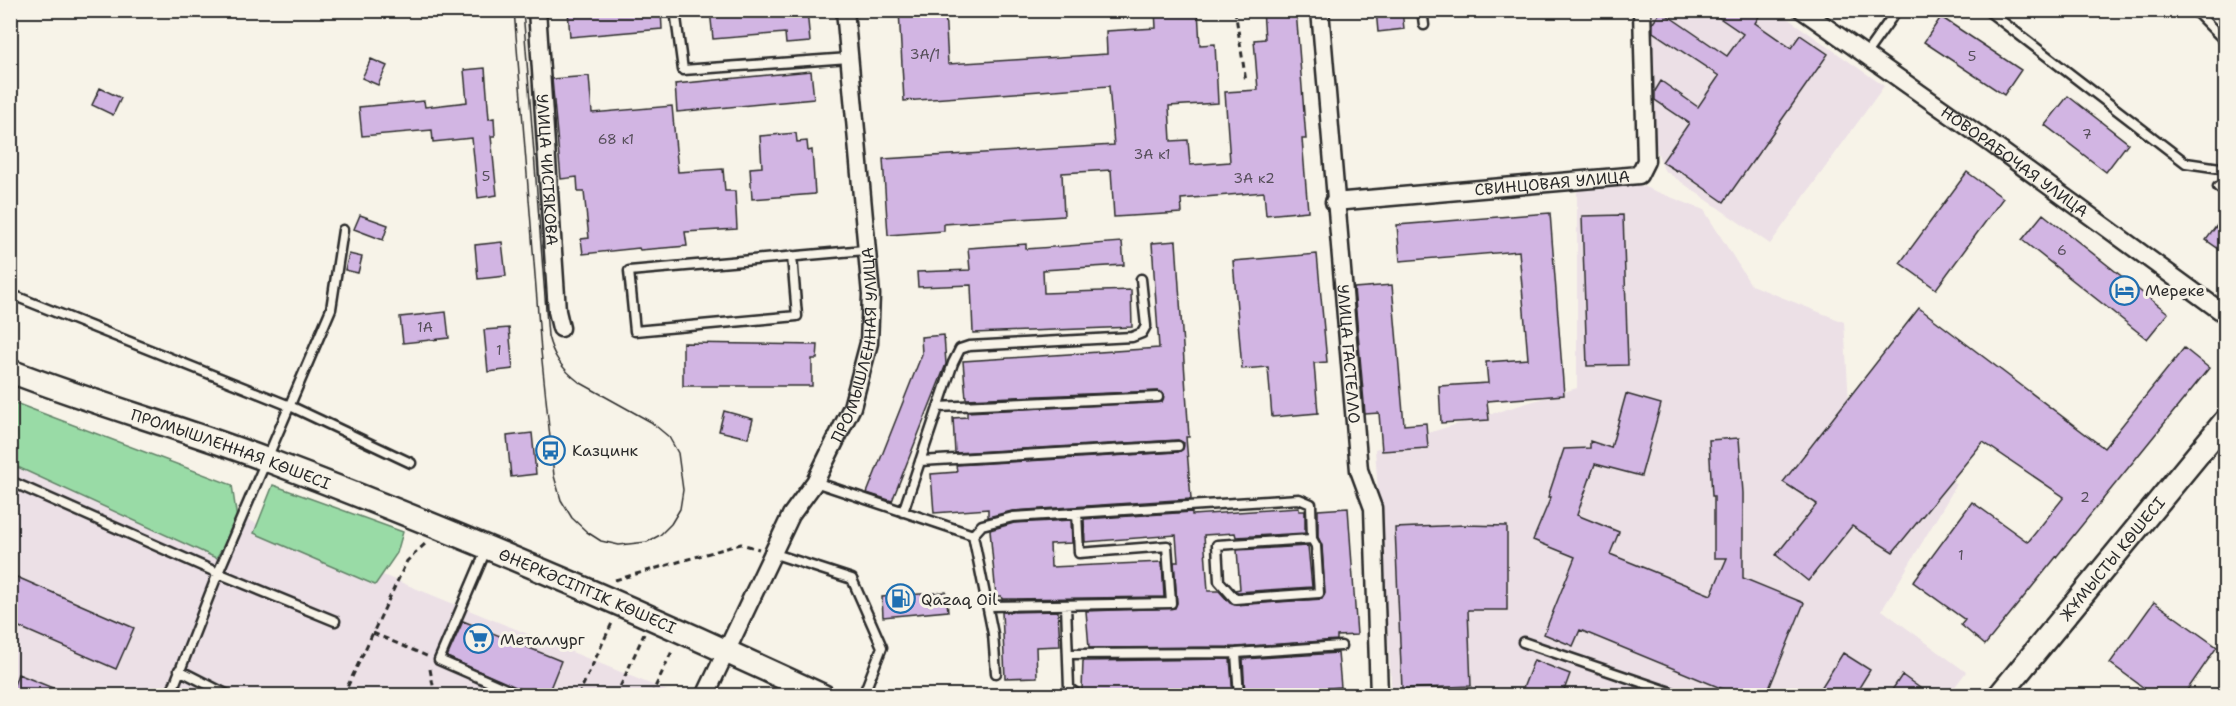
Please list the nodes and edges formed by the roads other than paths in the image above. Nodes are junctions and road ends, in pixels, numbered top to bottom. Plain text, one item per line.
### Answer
1 (537, 10) edge
2 (675, 10) edge
3 (845, 10) edge
4 (1320, 10) edge
5 (1422, 10) edge
6 (1642, 10) edge
7 (1802, 10) edge
8 (1897, 10) edge
9 (1987, 10) edge
10 (2194, 10) edge
11 (1424, 25) dead end
12 (2226, 42) edge
13 (1865, 55) junction
14 (849, 58) junction
15 (2226, 165) edge
16 (2218, 187) dead end
17 (2226, 193) edge
18 (1334, 201) junction
19 (343, 230) dead end
20 (866, 250) junction
21 (792, 256) junction
22 (1141, 279) dead end
23 (10, 294) edge
24 (2226, 315) edge
25 (561, 328) dead end
26 (10, 370) edge
27 (1158, 397) dead end
28 (290, 406) junction
29 (938, 407) junction
30 (2226, 420) edge
31 (1178, 446) dead end
32 (266, 459) junction
33 (920, 461) junction
34 (411, 463) dead end
35 (10, 481) edge
36 (815, 482) junction
37 (903, 512) junction
38 (1077, 513) junction
39 (448, 532) joint
40 (973, 535) junction
41 (1312, 539) junction
42 (487, 546) junction
43 (772, 553) junction
44 (218, 573) junction
45 (1066, 605) junction
46 (987, 606) junction
47 (335, 621) dead end
48 (1523, 642) dead end
49 (1341, 646) dead end
50 (726, 651) junction
51 (1236, 653) junction
52 (1068, 654) junction
53 (179, 670) junction
54 (996, 673) dead end
55 (170, 696) edge
56 (230, 696) edge
57 (522, 696) edge
58 (705, 696) edge
59 (823, 696) edge
60 (862, 696) edge
61 (1079, 696) edge
62 (1239, 696) edge
63 (1379, 696) edge
64 (1683, 696) edge
65 (1999, 696) edge

1 - 25 street, УЛИЦА ЧИСТЯКОВА
2 - 14 lane
3 - 14 street, ПРОМЫШЛЕННАЯ УЛИЦА
4 - 18 street, УЛИЦА ГАСТЕЛЛО
5 - 11 lane
6 - 18 street, СВИНЦОВАЯ УЛИЦА
7 - 13 street, НОВОРАБОЧАЯ УЛИЦА
8 - 13 lane
9 - 15 lane
10 - 12 lane
13 - 24 street, НОВОРАБОЧАЯ УЛИЦА
14 - 20 street, ПРОМЫШЛЕННАЯ УЛИЦА
16 - 17 lane
18 - 63 street, УЛИЦА ГАСТЕЛЛО
19 - 28 lane
20 - 21 lane
20 - 36 street, ПРОМЫШЛЕННАЯ УЛИЦА
21 - 21 lane
22 - 29 lane
23 - 28 lane
26 - 32 main road, ПРОМЫШЛЕННАЯ КӨШЕСІ
27 - 29 lane
28 - 32 lane
28 - 34 lane
29 - 33 lane
30 - 65 main road, ЖҰМЫСТЫ КӨШЕСІ
31 - 33 lane
32 - 39 main road, ПРОМЫШЛЕННАЯ КӨШЕСІ
32 - 44 lane
33 - 37 lane
35 - 44 lane
36 - 37 lane
36 - 43 street, ПРОМЫШЛЕННАЯ УЛИЦА
37 - 40 lane
38 - 40 lane
38 - 41 lane
38 - 45 lane
39 - 42 main road, ӨНЕРКӘСІПТІК КӨШЕСІ
40 - 46 lane
41 - 41 lane
42 - 50 main road, ӨНЕРКӘСІПТІК КӨШЕСІ
42 - 57 lane
43 - 50 street, ПРОМЫШЛЕННАЯ УЛИЦА
43 - 60 lane
44 - 47 lane
44 - 53 lane
45 - 46 lane
45 - 52 lane
46 - 54 lane
48 - 64 lane
49 - 51 lane
50 - 58 street, ПРОМЫШЛЕННАЯ УЛИЦА
50 - 59 main road
51 - 52 lane
51 - 62 lane
52 - 61 lane
53 - 55 lane
53 - 56 lane

